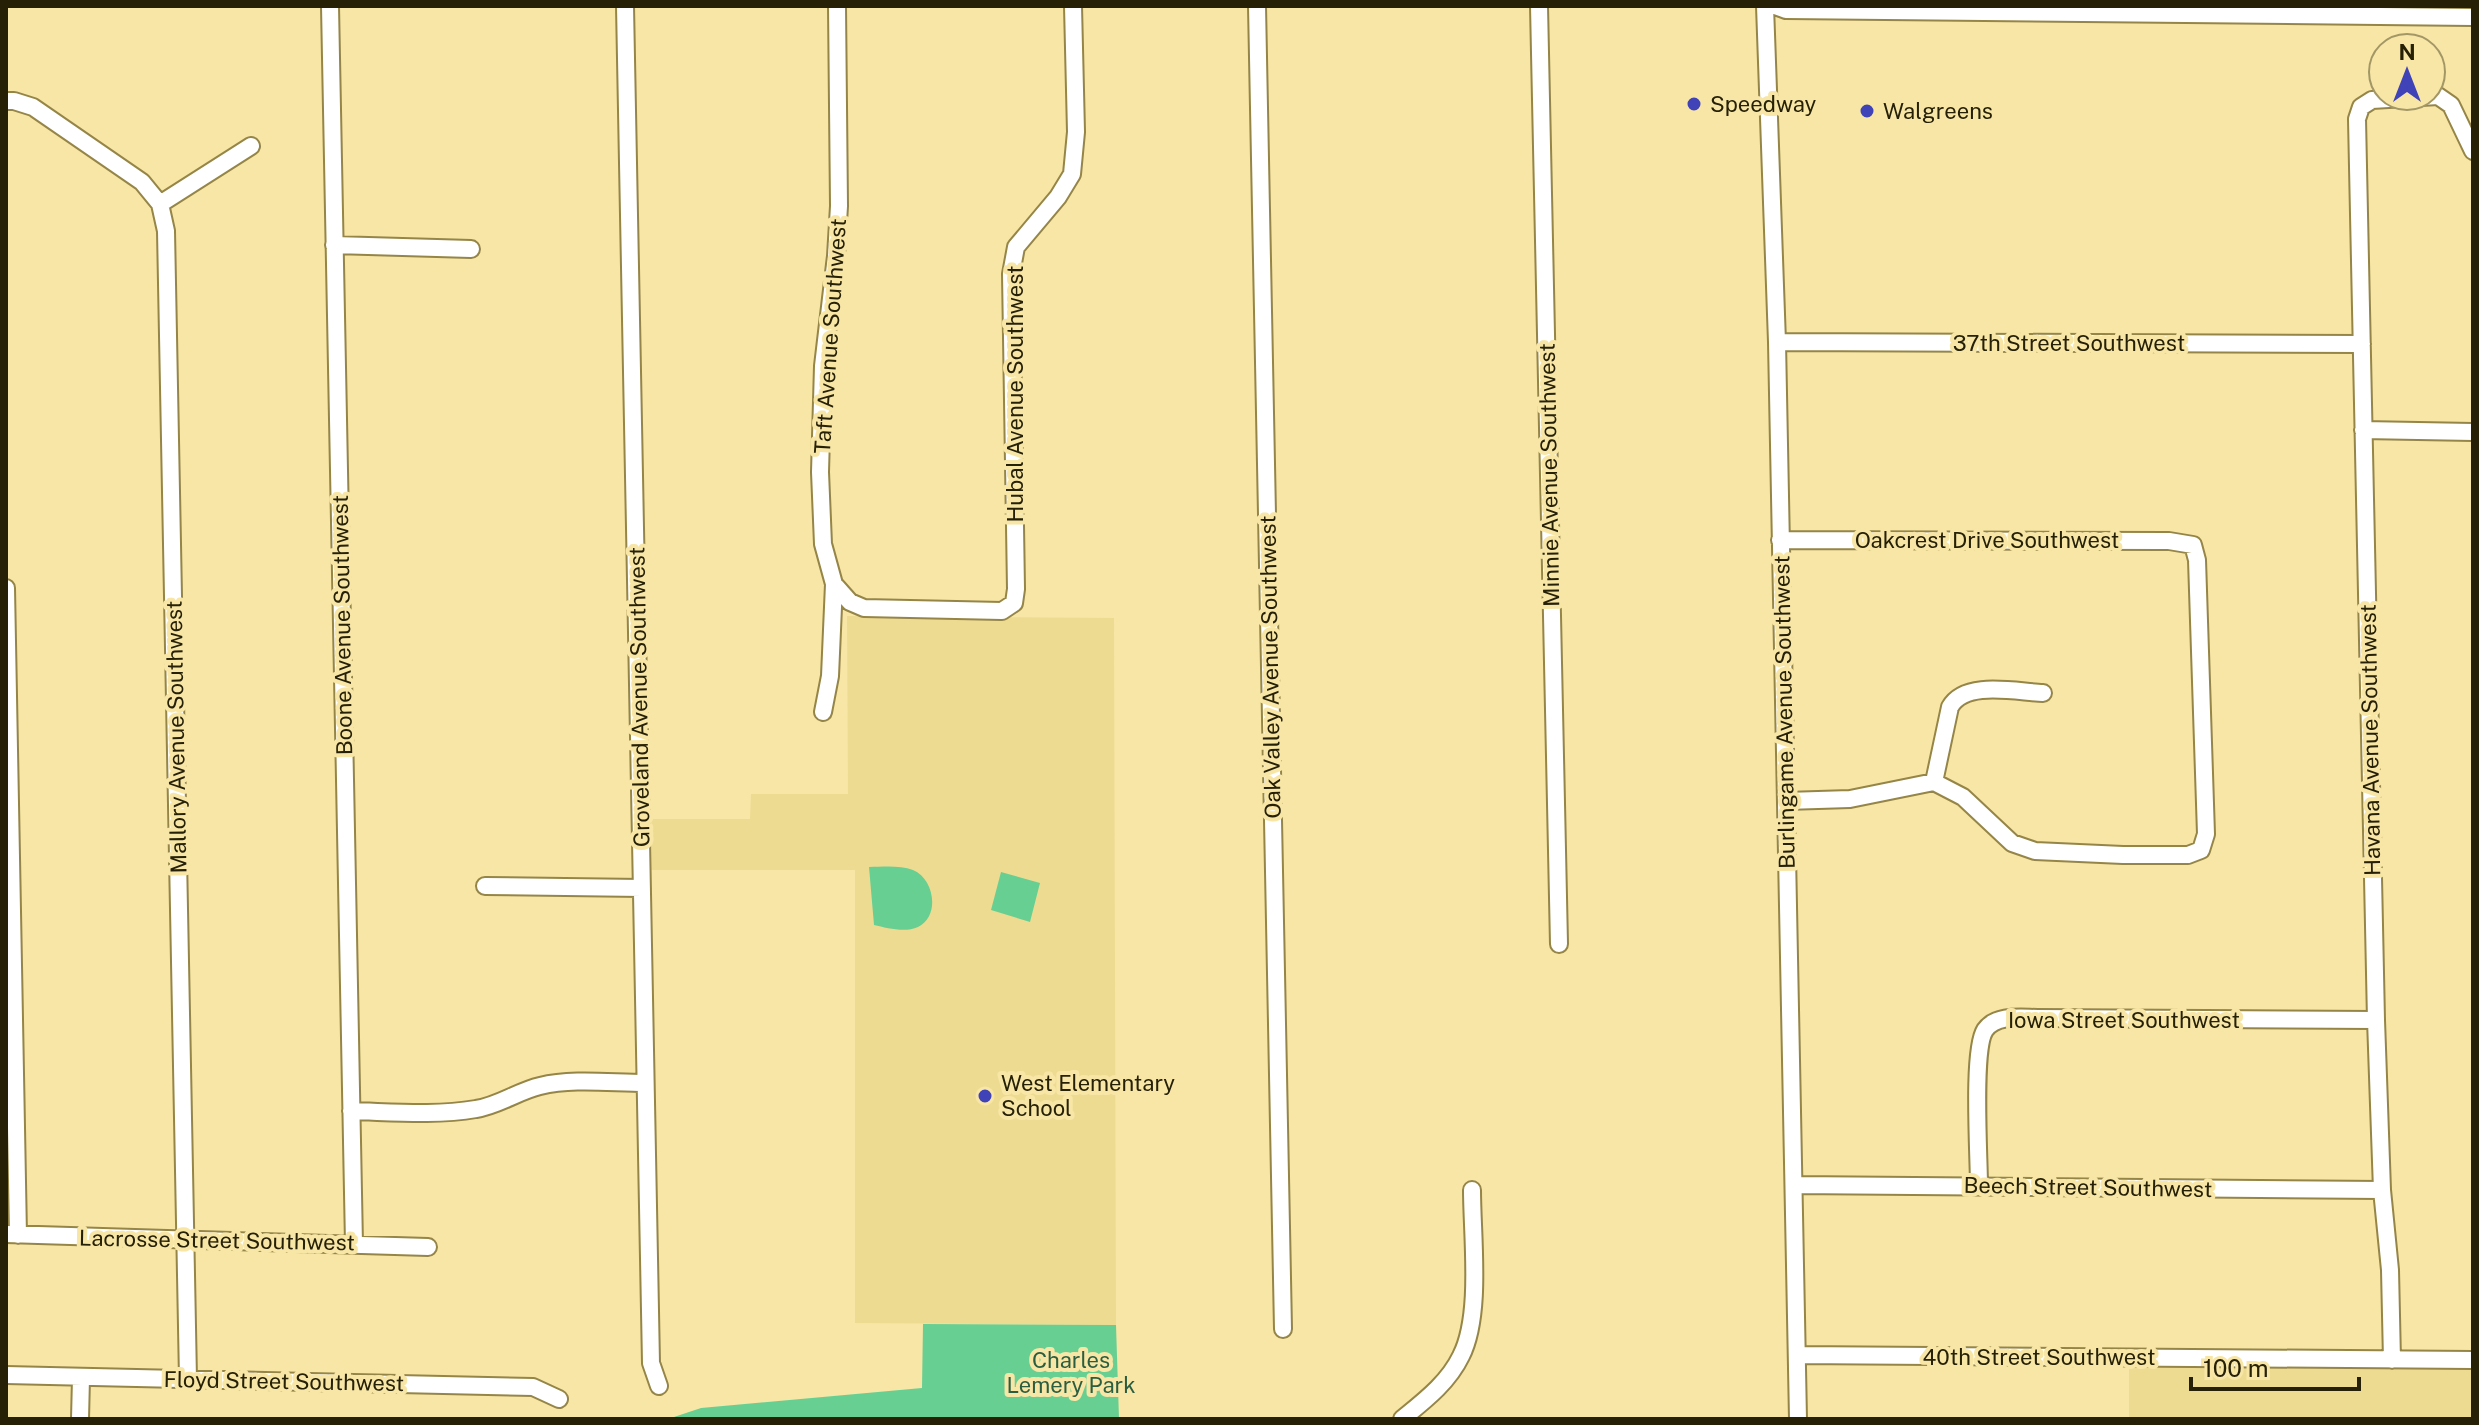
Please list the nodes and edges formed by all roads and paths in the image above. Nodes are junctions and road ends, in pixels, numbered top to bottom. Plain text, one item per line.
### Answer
1 (330, 6) edge
2 (625, 6) edge
3 (837, 6) edge
4 (1073, 6) edge
5 (1257, 6) edge
6 (1539, 6) edge
7 (1765, 6) edge
8 (1775, 6) edge
9 (1920, 9) edge
10 (2191, 10) edge
11 (2439, 12) edge
12 (2473, 17) edge
13 (6, 101) edge
14 (251, 146) dead end
15 (2473, 151) edge
16 (160, 204) junction
17 (334, 245) junction
18 (471, 249) dead end
19 (1777, 342) junction
20 (2362, 344) junction
21 (2363, 430) junction
22 (2473, 432) edge
23 (1780, 540) junction
24 (834, 584) junction
25 (6, 588) edge
26 (2043, 693) dead end
27 (823, 712) dead end
28 (1934, 782) junction
29 (1786, 801) junction
30 (485, 886) dead end
31 (642, 888) junction
32 (1559, 944) dead end
33 (2376, 1020) junction
34 (645, 1083) junction
35 (351, 1111) junction
36 (1794, 1185) junction
37 (1979, 1186) junction
38 (1472, 1190) dead end
39 (2382, 1190) junction
40 (12, 1234) edge
41 (185, 1240) junction
42 (354, 1244) junction
43 (428, 1247) dead end
44 (1283, 1329) dead end
45 (1797, 1355) junction
46 (2392, 1360) junction
47 (2473, 1360) edge
48 (6, 1375) edge
49 (81, 1378) junction
50 (188, 1379) junction
51 (659, 1386) dead end
52 (559, 1399) dead end
53 (80, 1419) edge
54 (1402, 1419) edge
55 (1798, 1419) edge

1 - 17 street, Boone Avenue Southwest
2 - 31 street, Groveland Avenue Southwest
3 - 24 street, Taft Avenue Southwest
4 - 24 street, Hubal Avenue Southwest
5 - 44 street, Oak Valley Avenue Southwest
6 - 32 street, Minnie Avenue Southwest
7 - 19 street, Burlingame Avenue Southwest
8 - 9 street
9 - 10 street
10 - 11 street
11 - 12 street
13 - 16 street
14 - 16 street
15 - 20 street, Havana Avenue Southwest
16 - 41 street, Mallory Avenue Southwest
17 - 18 street
17 - 35 street, Boone Avenue Southwest
19 - 20 street, 37th Street Southwest
19 - 23 street, Burlingame Avenue Southwest
20 - 21 street, Havana Avenue Southwest
21 - 22 street
21 - 33 street, Havana Avenue Southwest
23 - 28 street, Oakcrest Drive Southwest
23 - 29 street, Burlingame Avenue Southwest
24 - 27 street, Taft Avenue Southwest
25 - 40 street
26 - 28 street
28 - 29 street
29 - 36 street, Burlingame Avenue Southwest
30 - 31 street
31 - 34 street, Groveland Avenue Southwest
33 - 37 street, Iowa Street Southwest
33 - 39 street, Havana Avenue Southwest
34 - 35 street
34 - 51 street, Groveland Avenue Southwest
35 - 42 street, Boone Avenue Southwest
36 - 37 street, Beech Street Southwest
36 - 45 street, Burlingame Avenue Southwest
37 - 39 street, Beech Street Southwest
38 - 54 street
39 - 46 street, Havana Avenue Southwest
40 - 41 street, Lacrosse Street Southwest
41 - 42 street, Lacrosse Street Southwest
41 - 50 street, Mallory Avenue Southwest
42 - 43 street, Lacrosse Street Southwest
45 - 46 street, 40th Street Southwest
45 - 55 street, Burlingame Avenue Southwest
46 - 47 street, 40th Street Southwest
48 - 49 street, Floyd Street Southwest
49 - 50 street, Floyd Street Southwest
49 - 53 street
50 - 52 street, Floyd Street Southwest

